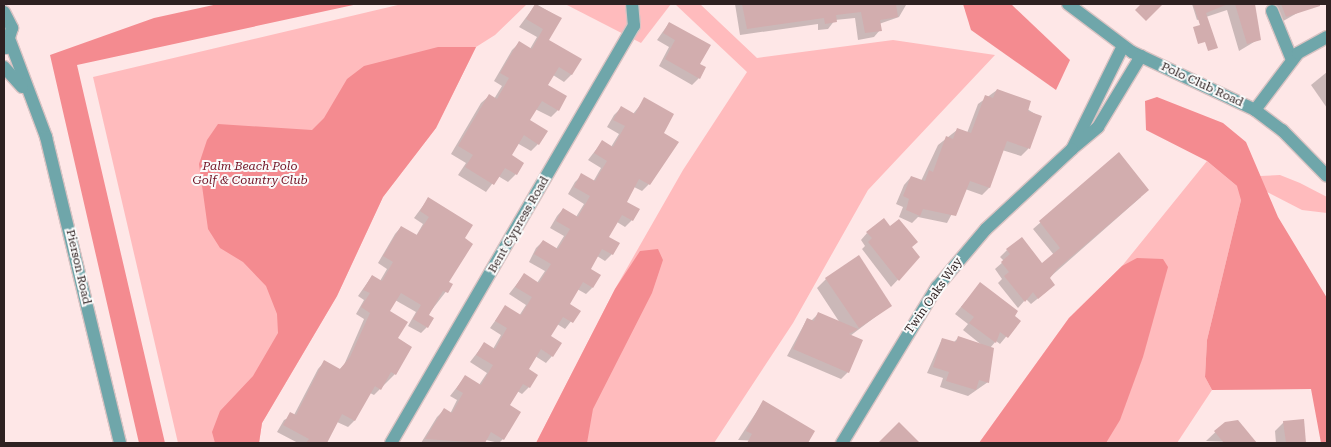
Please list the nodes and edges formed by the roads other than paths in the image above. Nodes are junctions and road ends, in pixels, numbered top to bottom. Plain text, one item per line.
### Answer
1 (632, 4) edge
2 (1068, 4) edge
3 (4, 11) edge
4 (1272, 11) dead end
5 (1327, 37) edge
6 (7, 46) edge
7 (1123, 46) junction
8 (1141, 56) junction
9 (1292, 60) junction
10 (4, 67) edge
11 (26, 93) junction
12 (1255, 110) junction
13 (1072, 149) junction
14 (1327, 176) edge
15 (120, 443) edge
16 (392, 443) edge
17 (842, 443) edge

1 - 16 street, Bent Cypress Road
2 - 7 street, Polo Club Road
3 - 6 street, Pierson Road
4 - 9 street
5 - 9 street
6 - 11 street, Pierson Road
7 - 8 street, Polo Club Road
7 - 13 street, Twin Oaks Way
8 - 12 street, Polo Club Road
8 - 13 street, Twin Oaks Way
9 - 12 street
10 - 11 street, Pierson Road
11 - 15 street, Pierson Road
12 - 14 street, Polo Club Road
13 - 17 street, Twin Oaks Way

